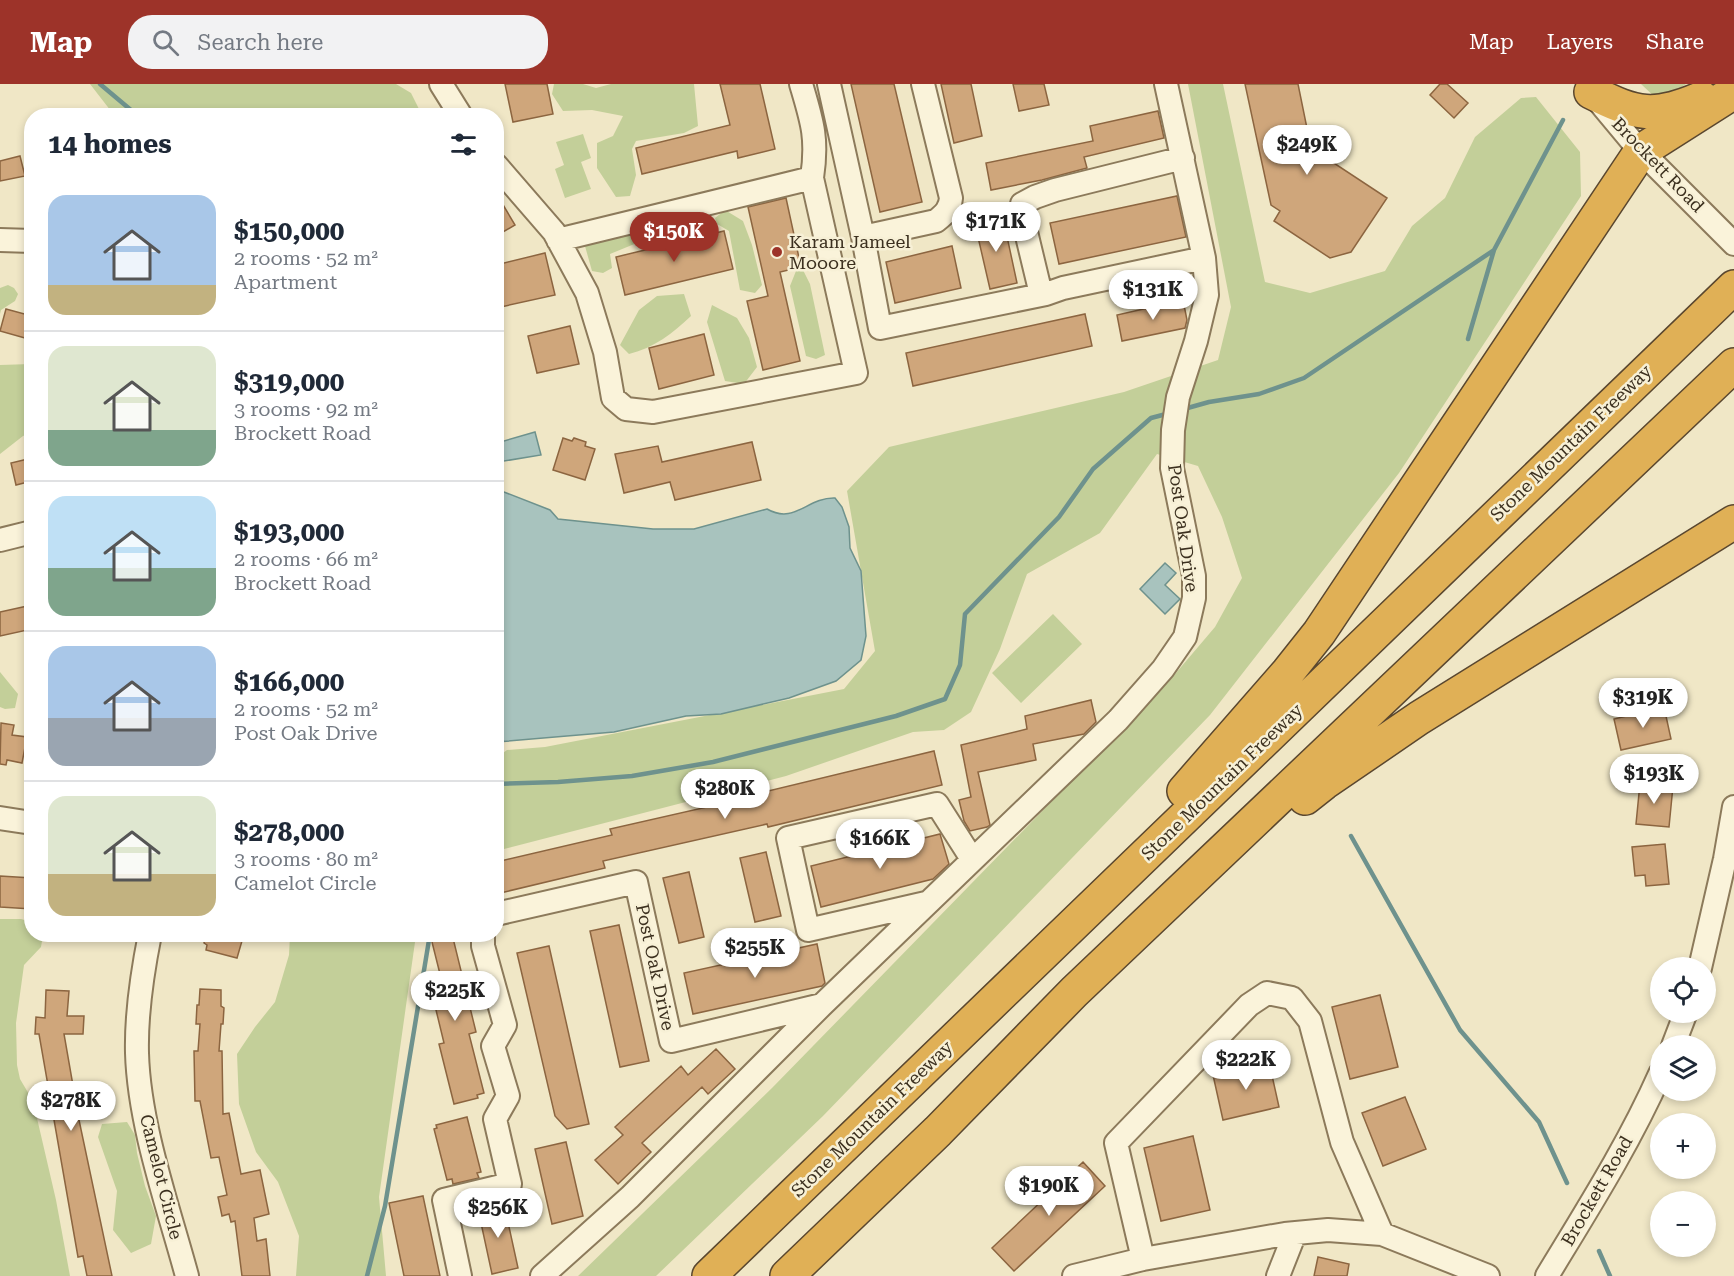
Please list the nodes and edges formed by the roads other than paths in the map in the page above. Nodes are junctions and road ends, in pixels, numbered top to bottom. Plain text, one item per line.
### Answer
1 (441, 84) edge
2 (801, 84) edge
3 (829, 84) edge
4 (923, 84) edge
5 (1166, 84) edge
6 (1734, 85) edge
7 (1588, 88) edge
8 (1734, 92) edge
9 (456, 108) edge
10 (1641, 151) junction
11 (1183, 158) junction
12 (504, 174) edge
13 (812, 178) junction
14 (863, 237) junction
15 (0, 240) edge
16 (558, 240) junction
17 (24, 241) edge
18 (1734, 244) edge
19 (1204, 258) junction
20 (1734, 286) edge
21 (1046, 294) junction
22 (1734, 365) edge
23 (1734, 522) edge
24 (24, 534) edge
25 (0, 540) edge
26 (1734, 807) edge
27 (0, 818) edge
28 (24, 822) edge
29 (972, 859) junction
30 (928, 902) junction
31 (504, 912) edge
32 (149, 942) edge
33 (483, 942) edge
34 (1703, 957) edge
35 (1035, 962) junction
36 (1074, 992) junction
37 (822, 1005) junction
38 (1650, 1097) edge
39 (1295, 1233) junction
40 (1382, 1234) junction
41 (1143, 1259) junction
42 (187, 1276) edge
43 (460, 1276) edge
44 (542, 1276) edge
45 (710, 1276) edge
46 (787, 1276) edge
47 (1074, 1276) edge
48 (1278, 1276) edge
49 (1488, 1276) edge
50 (1547, 1276) edge

1 - 9 street
2 - 13 street
3 - 14 street
4 - 14 street
5 - 11 street, Post Oak Drive
6 - 7 highway
7 - 10 street, Brockett Road
8 - 10 highway
10 - 18 street, Brockett Road
10 - 35 highway
11 - 19 street, Post Oak Drive
11 - 21 street
12 - 16 street
13 - 16 street
13 - 16 street
14 - 21 street
15 - 17 street
19 - 21 street
19 - 29 street, Post Oak Drive
20 - 35 highway, Stone Mountain Freeway
22 - 36 highway
23 - 36 highway
24 - 25 street
26 - 34 street
27 - 28 street
29 - 30 street, Post Oak Drive
29 - 30 street
30 - 37 street, Post Oak Drive
31 - 37 street, Post Oak Drive
32 - 42 street, Camelot Circle
33 - 43 street
35 - 45 highway, Stone Mountain Freeway
36 - 46 highway
37 - 44 street, Post Oak Drive
38 - 50 street, Brockett Road
39 - 40 street
39 - 41 street
39 - 48 street
40 - 41 street
40 - 49 street
41 - 47 street

